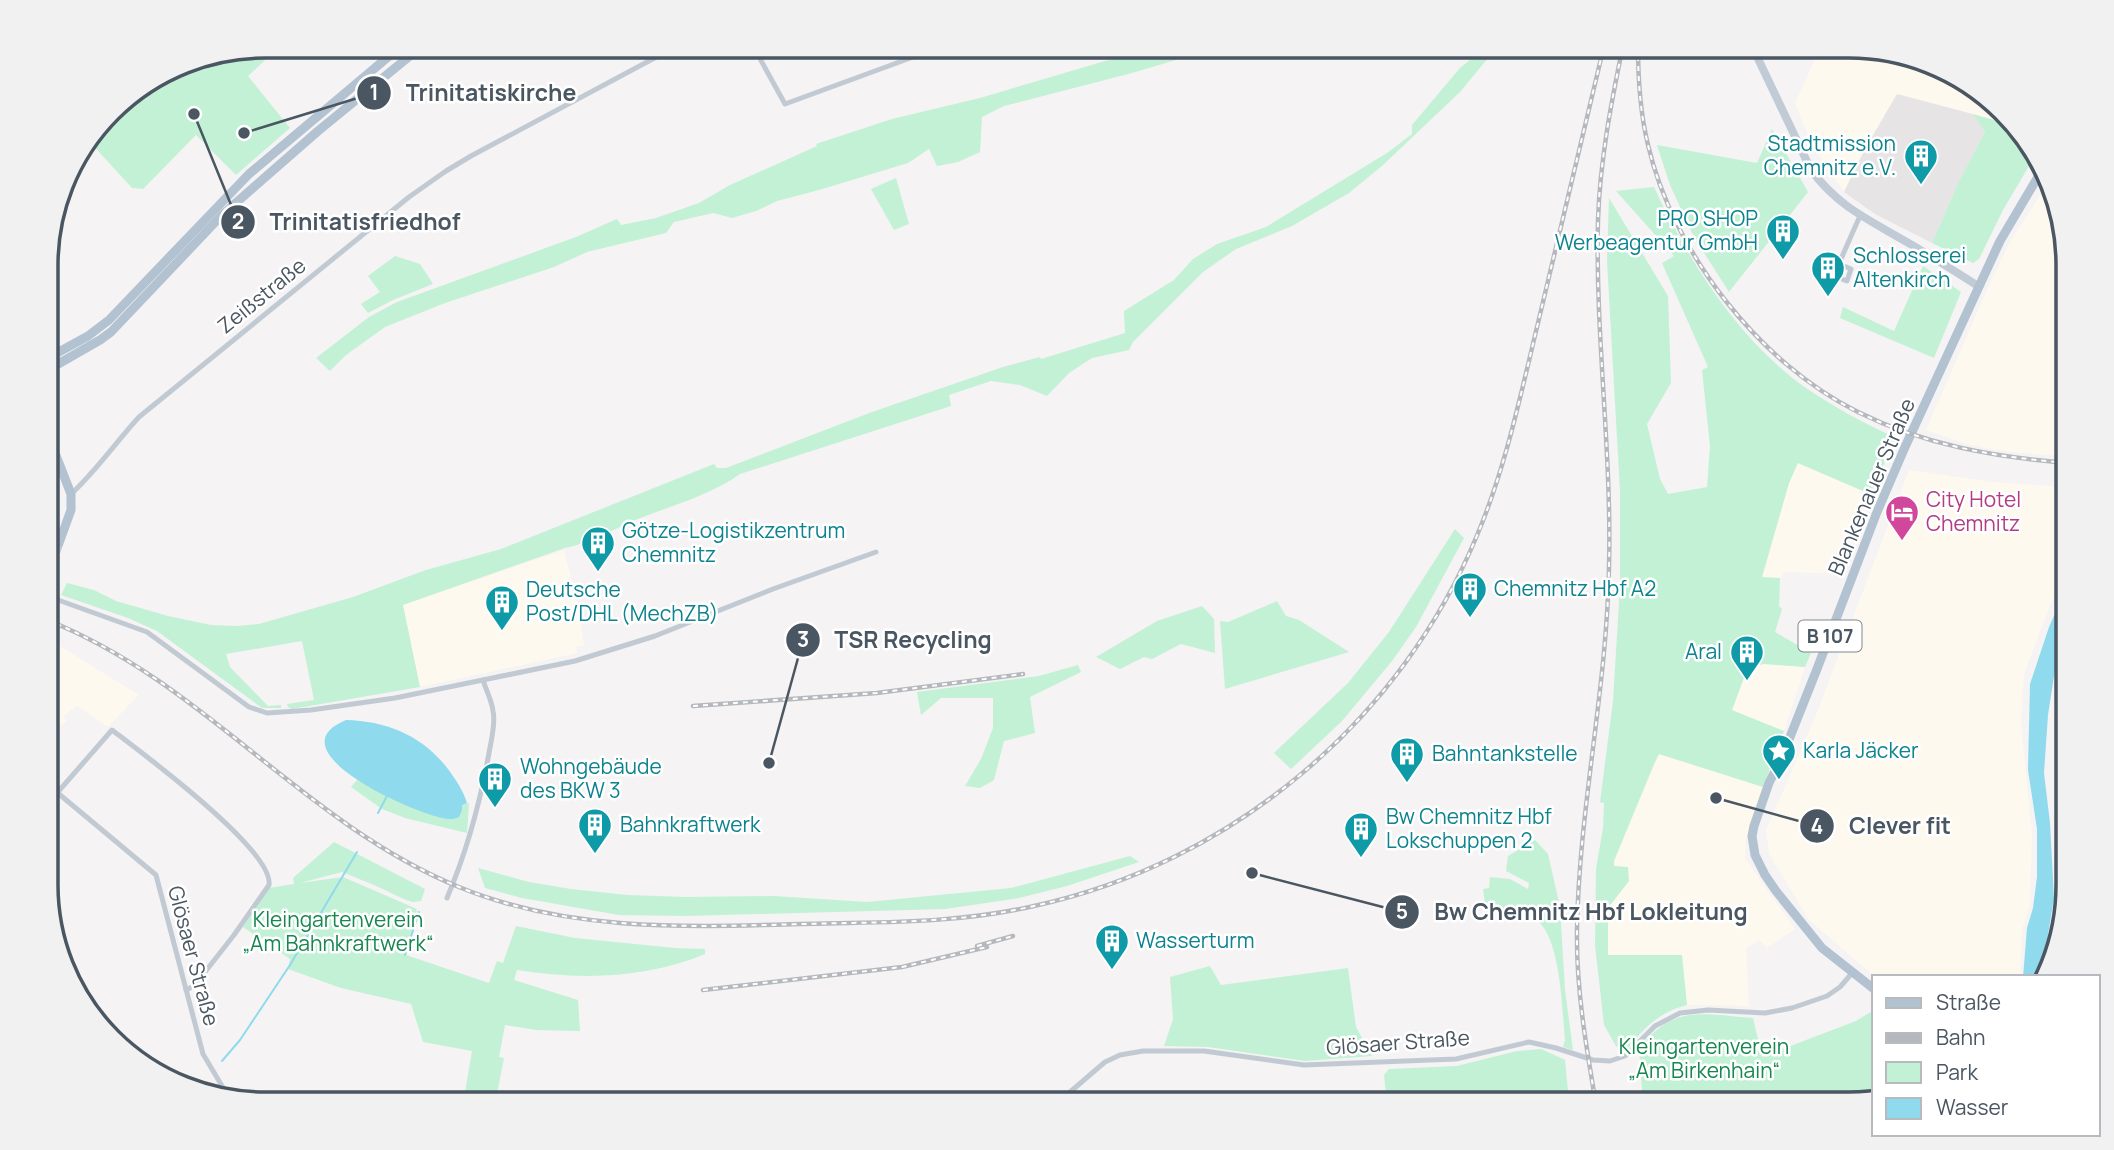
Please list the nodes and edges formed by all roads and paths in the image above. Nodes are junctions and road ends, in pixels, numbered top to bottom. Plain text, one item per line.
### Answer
1 (386, 58) edge
2 (403, 58) edge
3 (655, 58) edge
4 (760, 58) edge
5 (910, 58) edge
6 (1758, 58) edge
7 (2037, 178) edge
8 (1860, 216) junction
9 (1839, 264) dead end
10 (1978, 286) junction
11 (58, 352) edge
12 (58, 365) edge
13 (58, 466) edge
14 (71, 494) junction
15 (59, 543) tunnel mouth
16 (876, 552) dead end
17 (58, 600) edge
18 (483, 680) junction
19 (58, 792) edge
20 (58, 794) edge
21 (447, 898) dead end
22 (1853, 972) junction
23 (1872, 987) edge
24 (186, 990) junction
25 (223, 1088) edge
26 (1070, 1092) edge

1 - 11 main road
2 - 12 main road
3 - 14 street, Zeißstraße
4 - 5 street
6 - 8 main road
7 - 10 main road, Blankenauer Straße / B 107
8 - 9 street
8 - 10 main road
10 - 22 main road, Blankenauer Straße / B 107
13 - 14 main road
14 - 15 main road
16 - 18 street
17 - 18 street
18 - 21 street
19 - 24 street
20 - 24 street, Glösaer Straße
22 - 23 main road, B 107
22 - 26 street, Glösaer Straße
24 - 25 street, Glösaer Straße

